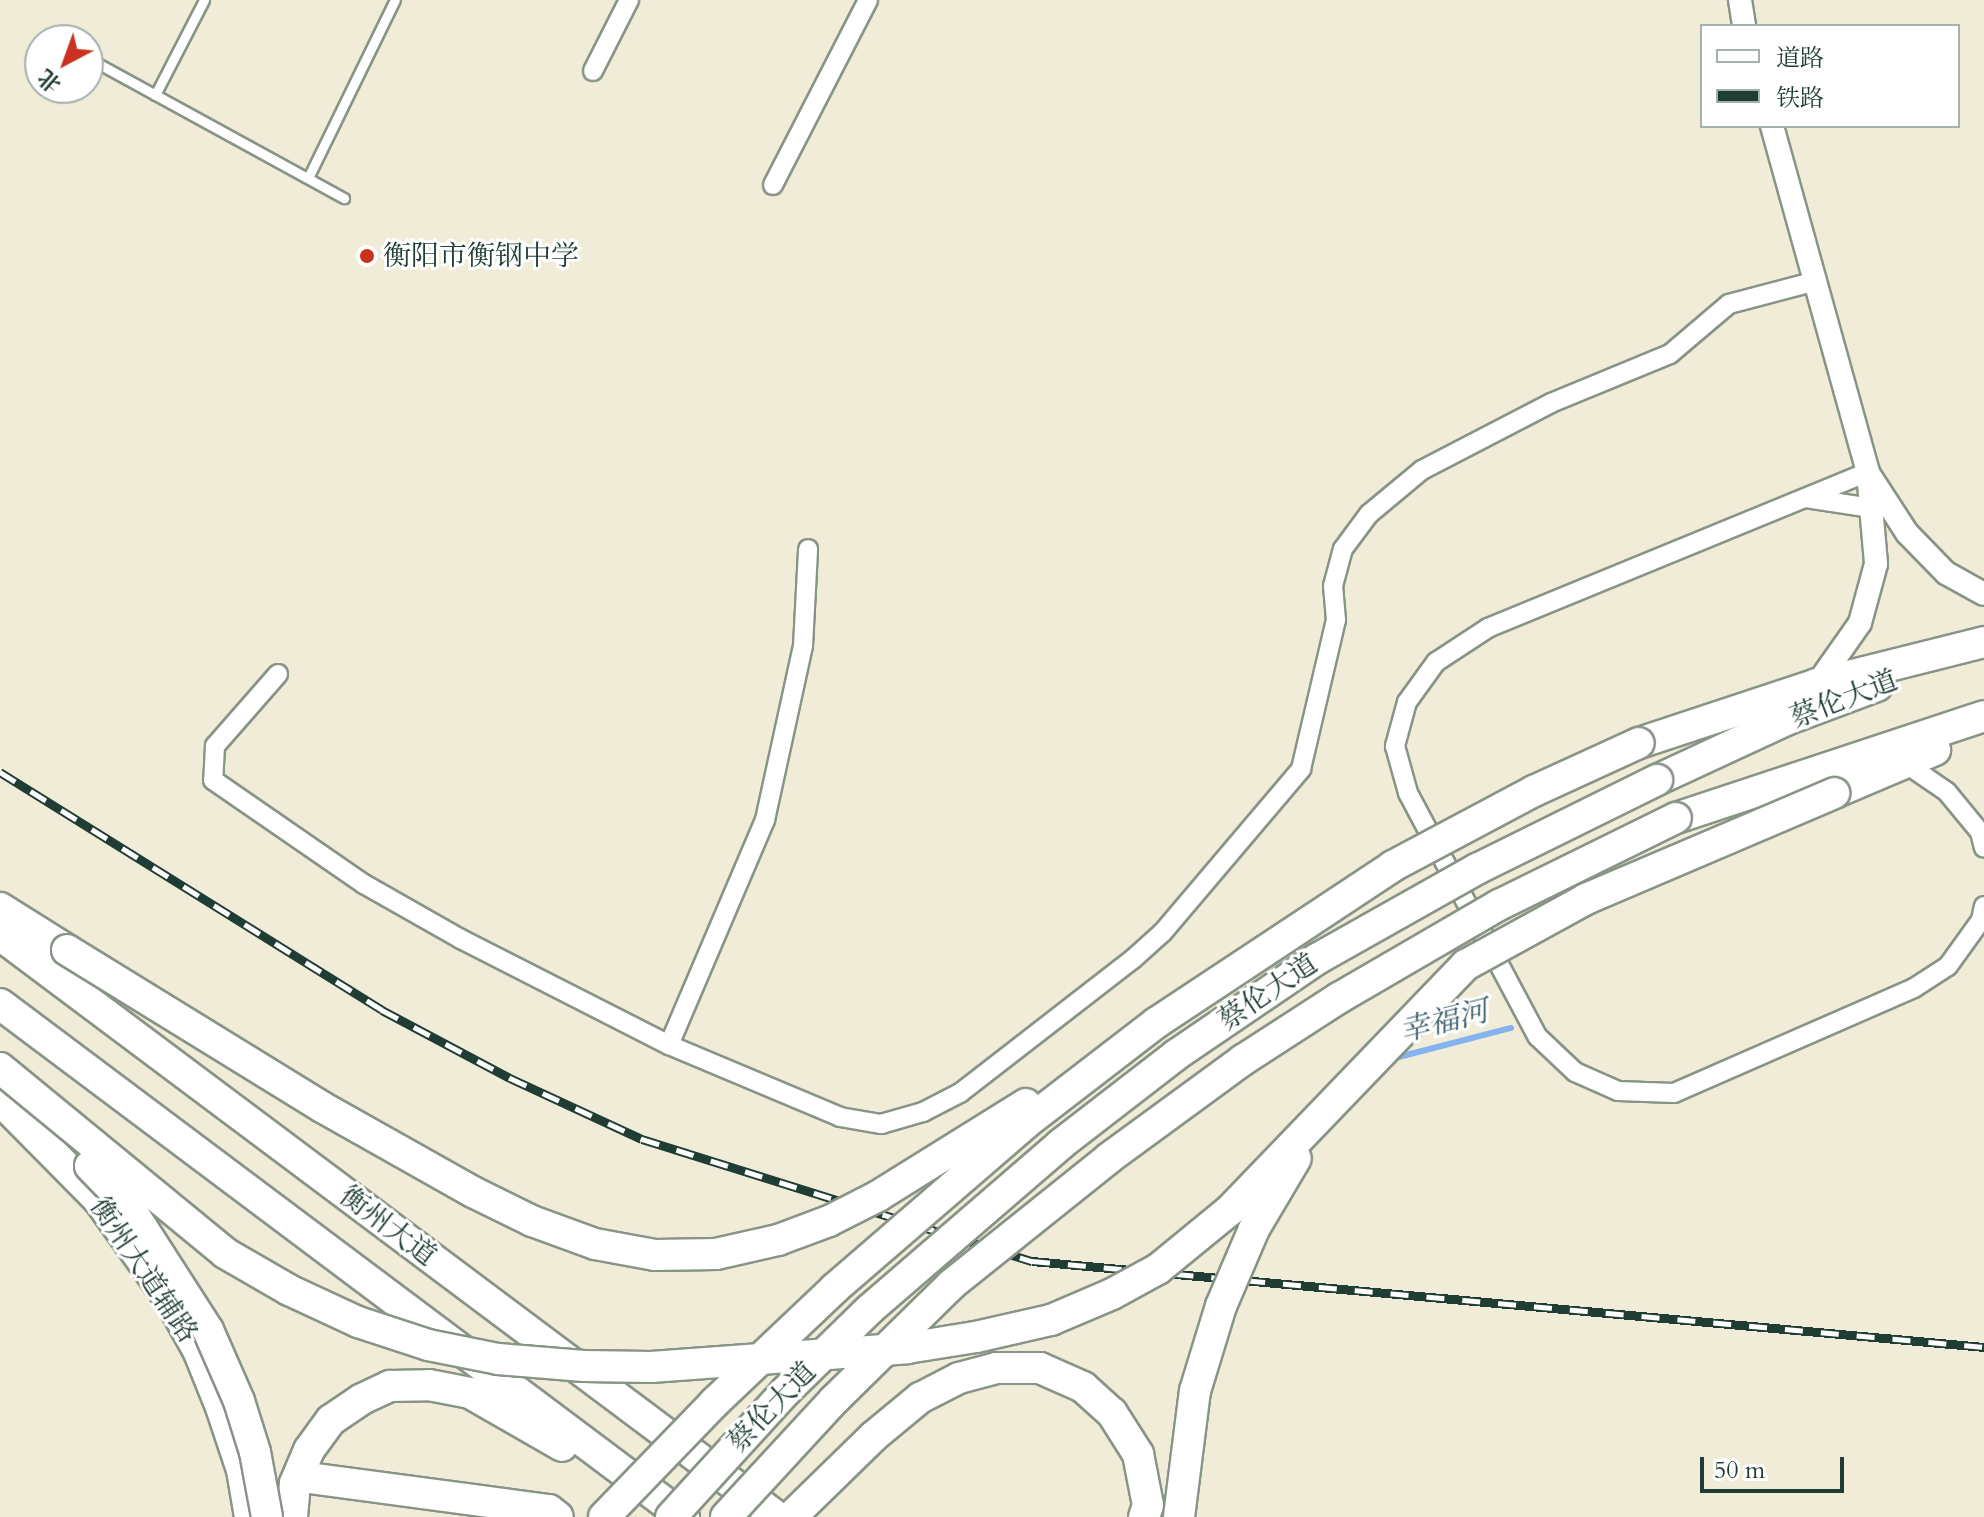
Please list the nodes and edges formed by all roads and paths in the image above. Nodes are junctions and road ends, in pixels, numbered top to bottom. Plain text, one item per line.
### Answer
1 (204, 0) edge
2 (395, 0) edge
3 (629, 0) edge
4 (868, 0) edge
5 (1740, 0) edge
6 (1744, 24) edge
7 (104, 67) edge
8 (593, 71) dead end
9 (155, 95) junction
10 (1773, 128) edge
11 (308, 178) junction
12 (773, 185) dead end
13 (344, 198) dead end
14 (1816, 281) junction
15 (1868, 472) junction
16 (1806, 498) junction
17 (1871, 508) junction
18 (808, 549) dead end
19 (1984, 594) edge
20 (1984, 644) edge
21 (278, 674) dead end
22 (1817, 684) junction
23 (1984, 716) edge
24 (1786, 720) junction
25 (1984, 730) edge
26 (1905, 763) junction
27 (1737, 796) junction
28 (1984, 848) edge
29 (1984, 906) edge
30 (0, 908) edge
31 (0, 935) edge
32 (0, 1004) edge
33 (1156, 1023) junction
34 (669, 1045) junction
35 (0, 1070) edge
36 (0, 1100) edge
37 (1334, 1101) junction
38 (309, 1478) dead end
39 (1146, 1511) edge
40 (250, 1517) edge
41 (267, 1517) edge
42 (292, 1517) edge
43 (558, 1517) edge
44 (604, 1517) edge
45 (671, 1517) edge
46 (683, 1517) edge
47 (726, 1517) edge
48 (777, 1517) edge
49 (791, 1517) edge
50 (1179, 1517) edge

1 - 9 lane
2 - 11 lane
3 - 8 street
4 - 12 street
5 - 6 street
7 - 9 lane
9 - 11 lane
10 - 14 street
11 - 13 lane
14 - 15 street
14 - 34 street
15 - 16 street
15 - 17 street
15 - 19 street
16 - 17 street
16 - 29 street
17 - 22 street
18 - 34 street
20 - 22 main road
20 - 24 main road, 蔡伦大道
21 - 34 street
22 - 24 street
22 - 33 main road, bridge
23 - 27 main road, 蔡伦大道
24 - 45 main road, 蔡伦大道, bridge
25 - 26 main road
26 - 27 main road
26 - 28 street
26 - 37 main road, bridge
27 - 47 main road, 蔡伦大道, bridge
30 - 33 main road, bridge
31 - 48 main road, 衡州大道
32 - 46 main road, 衡州大道
33 - 44 main road, bridge
35 - 37 main road, bridge
35 - 41 main road, bridge
36 - 40 main road, 衡州大道辅路
37 - 50 main road, bridge
38 - 43 main road
39 - 49 main road
42 - 46 main road

